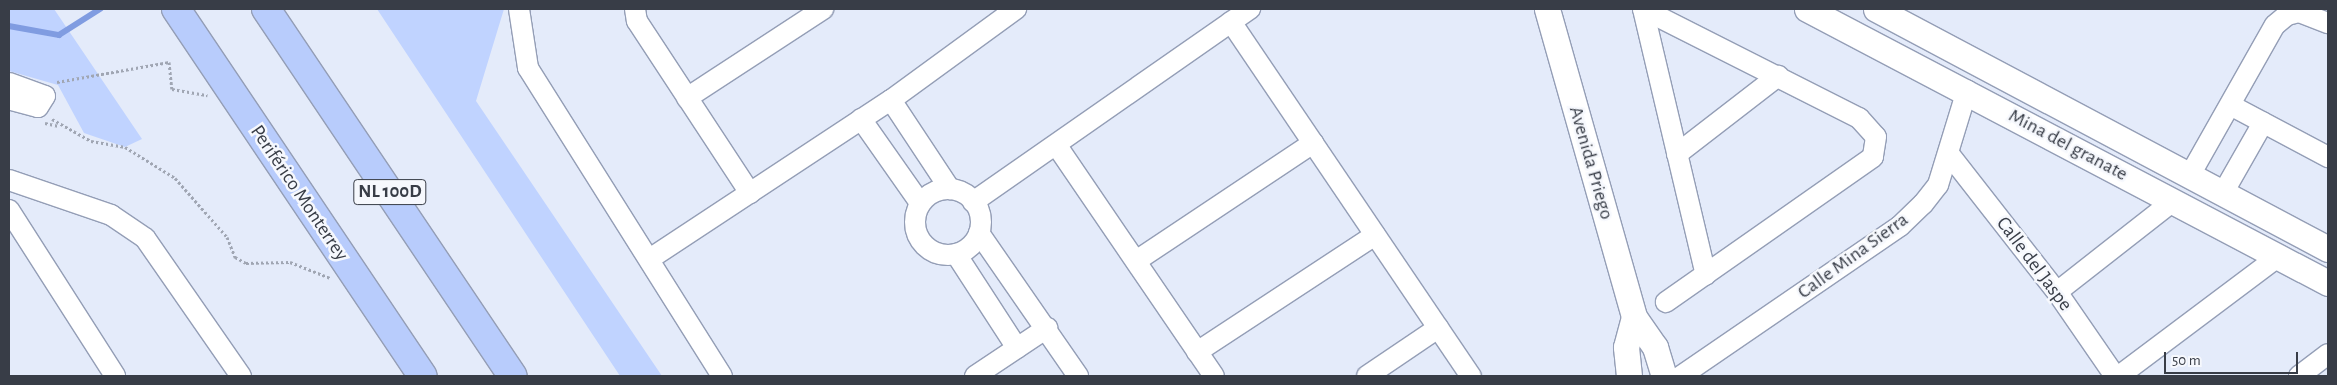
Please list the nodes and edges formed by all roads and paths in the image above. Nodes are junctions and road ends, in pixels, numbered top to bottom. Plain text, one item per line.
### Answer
1 (266, 9) edge
2 (519, 9) edge
3 (635, 9) edge
4 (823, 9) edge
5 (1016, 9) edge
6 (1250, 9) edge
7 (1548, 9) edge
8 (1643, 9) edge
9 (1806, 9) edge
10 (1876, 9) edge
11 (177, 10) edge
12 (1676, 15) edge
13 (1231, 22) junction
14 (2328, 23) edge
15 (1778, 76) junction
16 (2015, 82) junction
17 (9, 83) edge
18 (1967, 90) junction
19 (215, 94) dead end
20 (35, 98) junction
21 (687, 98) junction
22 (9, 99) edge
23 (891, 100) junction
24 (2232, 106) junction
25 (2003, 110) junction
26 (862, 120) junction
27 (2263, 123) junction
28 (1313, 143) junction
29 (1057, 146) junction
30 (1677, 154) junction
31 (1949, 154) junction
32 (2328, 157) edge
33 (2190, 175) junction
34 (9, 180) edge
35 (950, 189) junction
36 (750, 193) junction
37 (2223, 193) junction
38 (2173, 201) junction
39 (973, 202) junction
40 (920, 203) junction
41 (9, 210) edge
42 (979, 232) junction
43 (1375, 235) junction
44 (2328, 249) edge
45 (956, 254) junction
46 (2279, 256) junction
47 (651, 258) junction
48 (1136, 261) junction
49 (1706, 274) junction
50 (331, 279) dead end
51 (2328, 283) edge
52 (2057, 292) junction
53 (1666, 302) dead end
54 (1634, 317) junction
55 (1047, 328) junction
56 (1438, 328) junction
57 (1017, 348) junction
58 (1197, 352) junction
59 (2328, 354) edge
60 (115, 376) edge
61 (241, 376) edge
62 (423, 376) edge
63 (513, 376) edge
64 (722, 376) edge
65 (975, 376) edge
66 (1078, 376) edge
67 (1214, 376) edge
68 (1367, 376) edge
69 (1471, 376) edge
70 (1629, 376) edge
71 (1664, 376) edge
72 (1681, 376) edge
73 (2117, 376) edge
74 (2299, 376) edge

1 - 63 highway, NL 100D
2 - 47 street
3 - 21 street
4 - 21 street
5 - 23 street
6 - 13 street
7 - 54 street, Avenida Priego
8 - 12 street
8 - 30 street
9 - 18 street, Mina del granate
10 - 16 street
11 - 62 highway, Periférico Monterrey
12 - 15 street
13 - 28 street
13 - 29 street
14 - 24 street
15 - 30 street
15 - 49 street
16 - 25 street
16 - 33 street
17 - 20 street
18 - 25 street, Mina del granate
18 - 31 street, Calle Mina Sierra
19 - 20 path
20 - 22 street
20 - 50 path
21 - 36 street
23 - 26 street
23 - 35 street
24 - 27 street
24 - 33 street
25 - 38 street, Mina del granate
26 - 36 street
26 - 40 street
27 - 32 street
27 - 37 street
28 - 43 street
28 - 48 street
29 - 39 street
29 - 48 street
30 - 49 street
31 - 52 street, Calle del Jaspe
31 - 72 street, Calle Mina Sierra
33 - 37 street
34 - 61 street
35 - 39 street
35 - 40 street
36 - 47 street
37 - 44 street
38 - 46 street, Mina del granate
38 - 52 street
39 - 42 street
40 - 45 street
41 - 60 street
42 - 45 street
42 - 55 street
43 - 56 street
43 - 58 street
45 - 57 street
46 - 51 street, Mina del granate
46 - 73 street
47 - 64 street
48 - 58 street
49 - 53 street
52 - 73 street, Calle del Jaspe
54 - 70 street
54 - 71 street, Avenida Priego
55 - 57 street
55 - 66 street
56 - 68 street
56 - 69 street
57 - 65 street
58 - 67 street
59 - 74 street

